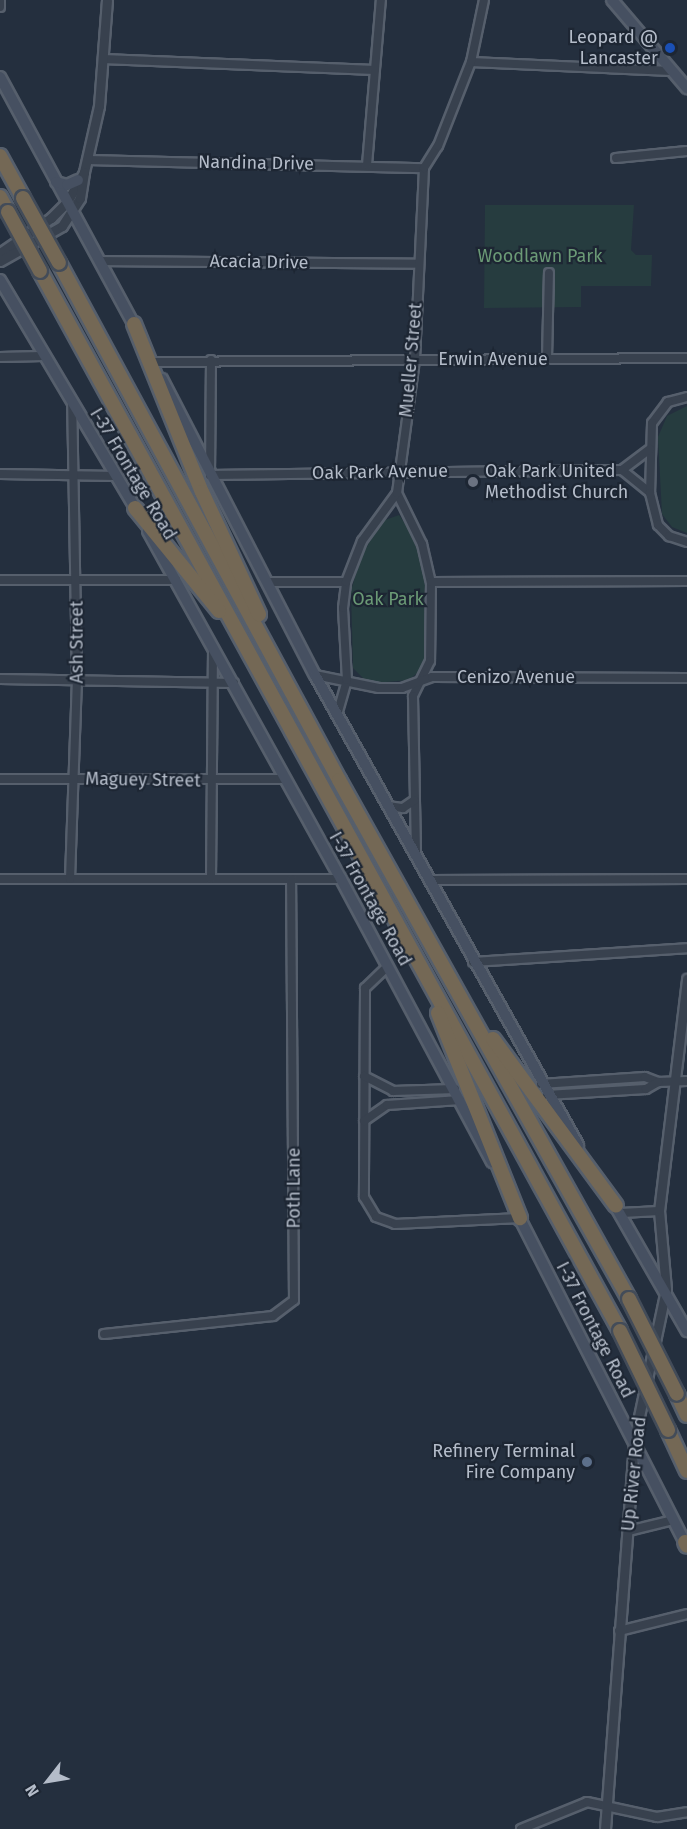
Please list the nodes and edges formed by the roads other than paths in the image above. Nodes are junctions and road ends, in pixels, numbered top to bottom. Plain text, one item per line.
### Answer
1 (0, 0) edge
2 (107, 0) edge
3 (381, 0) edge
4 (484, 0) edge
5 (612, 0) edge
6 (0, 7) edge
7 (103, 59) junction
8 (471, 62) junction
9 (375, 70) junction
10 (672, 71) junction
11 (0, 77) edge
12 (687, 88) edge
13 (687, 152) edge
14 (0, 156) edge
15 (616, 158) dead end
16 (88, 160) junction
17 (367, 165) junction
18 (424, 168) junction
19 (81, 176) junction
20 (56, 182) junction
21 (0, 197) edge
22 (70, 207) junction
23 (0, 253) edge
24 (0, 261) edge
25 (100, 261) junction
26 (418, 264) junction
27 (549, 273) dead end
28 (0, 280) edge
29 (134, 324) junction
30 (43, 356) junction
31 (0, 357) edge
32 (687, 358) edge
33 (415, 359) junction
34 (548, 359) junction
35 (211, 360) junction
36 (154, 362) junction
37 (687, 397) edge
38 (72, 404) junction
39 (213, 443) junction
40 (197, 448) junction
41 (650, 449) junction
42 (622, 470) junction
43 (398, 471) junction
44 (0, 474) edge
45 (210, 474) junction
46 (75, 475) junction
47 (116, 476) junction
48 (397, 493) junction
49 (650, 493) junction
50 (135, 508) junction
51 (687, 542) edge
52 (0, 580) edge
53 (77, 580) junction
54 (176, 580) junction
55 (687, 581) edge
56 (269, 582) junction
57 (346, 582) junction
58 (430, 582) junction
59 (244, 642) junction
60 (213, 648) junction
61 (315, 675) junction
62 (687, 678) edge
63 (0, 679) edge
64 (77, 680) junction
65 (347, 680) junction
66 (212, 682) junction
67 (420, 682) junction
68 (234, 684) junction
69 (304, 714) junction
70 (338, 715) junction
71 (0, 779) edge
72 (74, 779) junction
73 (285, 779) junction
74 (212, 781) junction
75 (415, 800) junction
76 (388, 806) junction
77 (416, 855) junction
78 (0, 879) edge
79 (70, 879) junction
80 (211, 879) junction
81 (291, 879) junction
82 (341, 879) junction
83 (687, 879) edge
84 (429, 880) junction
85 (687, 948) edge
86 (473, 962) junction
87 (388, 966) junction
88 (687, 978) edge
89 (429, 982) junction
90 (460, 994) junction
91 (364, 1077) junction
92 (674, 1081) junction
93 (687, 1081) edge
94 (658, 1082) junction
95 (541, 1084) junction
96 (455, 1089) junction
97 (403, 1092) junction
98 (547, 1095) junction
99 (460, 1100) junction
100 (404, 1104) junction
101 (364, 1121) junction
102 (618, 1210) junction
103 (659, 1210) junction
104 (519, 1218) junction
105 (666, 1289) junction
106 (687, 1331) edge
107 (105, 1334) dead end
108 (687, 1415) edge
109 (634, 1440) junction
110 (687, 1471) edge
111 (674, 1520) junction
112 (628, 1530) junction
113 (686, 1545) edge
114 (687, 1614) edge
115 (619, 1631) junction
116 (607, 1807) junction
117 (687, 1812) edge
118 (521, 1829) edge
119 (605, 1829) edge

1 - 6 street
2 - 7 street
3 - 9 street
4 - 8 street, Mueller Street
5 - 10 main road
7 - 9 street
7 - 16 street
8 - 10 street
8 - 18 street, Mueller Street
9 - 17 street
10 - 12 main road
11 - 20 main road
13 - 15 street
14 - 69 highway, bridge
16 - 17 street, Nandina Drive
16 - 19 street
17 - 18 street, Nandina Drive
18 - 26 street, Mueller Street
19 - 20 main road
19 - 22 street
20 - 22 main road
21 - 59 highway, bridge
22 - 23 street
22 - 24 street
22 - 25 main road
25 - 26 street, Acacia Drive
25 - 29 main road
26 - 33 street, Mueller Street
27 - 34 street
28 - 30 main road, I-37 Frontage Road
29 - 36 main road
29 - 69 highway
30 - 31 street
30 - 38 main road, I-37 Frontage Road
32 - 34 street, Erwin Avenue
33 - 34 street, Erwin Avenue
33 - 35 street, Erwin Avenue
33 - 43 street, Mueller Street
35 - 36 street, Erwin Avenue
35 - 39 street
36 - 40 main road
37 - 41 street
38 - 46 street, Ash Street
38 - 47 main road, I-37 Frontage Road
39 - 40 street
39 - 45 street
40 - 45 main road
41 - 42 street
41 - 49 street
42 - 43 street, Oak Park Avenue
42 - 49 street
43 - 45 street, Oak Park Avenue
43 - 48 street, Mueller Street
44 - 46 street
45 - 56 main road
46 - 47 street
46 - 53 street, Ash Street
47 - 50 main road, I-37 Frontage Road
48 - 57 street
48 - 58 street
49 - 51 street
50 - 54 main road, I-37 Frontage Road
50 - 59 highway
52 - 53 street
53 - 54 street
53 - 64 street, Ash Street
54 - 60 main road, I-37 Frontage Road
55 - 58 street
56 - 57 street
56 - 61 main road
57 - 65 street
58 - 67 street
59 - 89 highway
60 - 66 street
60 - 68 main road, I-37 Frontage Road
61 - 65 street, Cenizo Avenue
61 - 70 main road
62 - 67 street, Cenizo Avenue
63 - 64 street
64 - 66 street
64 - 72 street, Ash Street
65 - 67 street, Cenizo Avenue
65 - 70 street
66 - 68 street
66 - 74 street
67 - 75 street
68 - 73 main road, I-37 Frontage Road
69 - 90 highway
70 - 76 main road
71 - 72 street, Maguey Street
72 - 74 street, Maguey Street
72 - 79 street, Ash Street
73 - 74 street, Maguey Street
73 - 82 main road, I-37 Frontage Road
74 - 80 street
75 - 76 street
75 - 77 street
76 - 77 main road
77 - 84 main road
78 - 79 street
79 - 80 street
80 - 81 street
81 - 82 street
81 - 107 street, Poth Lane
82 - 87 main road, I-37 Frontage Road
83 - 84 street
84 - 86 main road
85 - 86 street
86 - 95 main road
87 - 91 street
87 - 96 main road, I-37 Frontage Road
88 - 92 street, Up River Road
89 - 104 highway
89 - 110 highway, bridge
90 - 102 highway
90 - 108 highway, bridge
91 - 97 street
91 - 101 street
92 - 93 street
92 - 94 street
92 - 103 street, Up River Road
94 - 95 street
94 - 98 street
95 - 98 main road
96 - 97 street
96 - 99 main road, I-37 Frontage Road
97 - 100 street
98 - 102 main road
99 - 100 street
99 - 104 main road, I-37 Frontage Road
100 - 101 street
101 - 104 street
102 - 103 street
102 - 105 main road
103 - 105 street, Up River Road
104 - 109 main road, I-37 Frontage Road
105 - 106 main road
105 - 109 street, Up River Road
109 - 111 main road, I-37 Frontage Road
109 - 112 street, Up River Road
111 - 112 street
111 - 113 main road, I-37 Frontage Road
112 - 115 street, Up River Road
114 - 115 street
115 - 116 street, Up River Road
116 - 117 street
116 - 118 street
116 - 119 street, Up River Road

